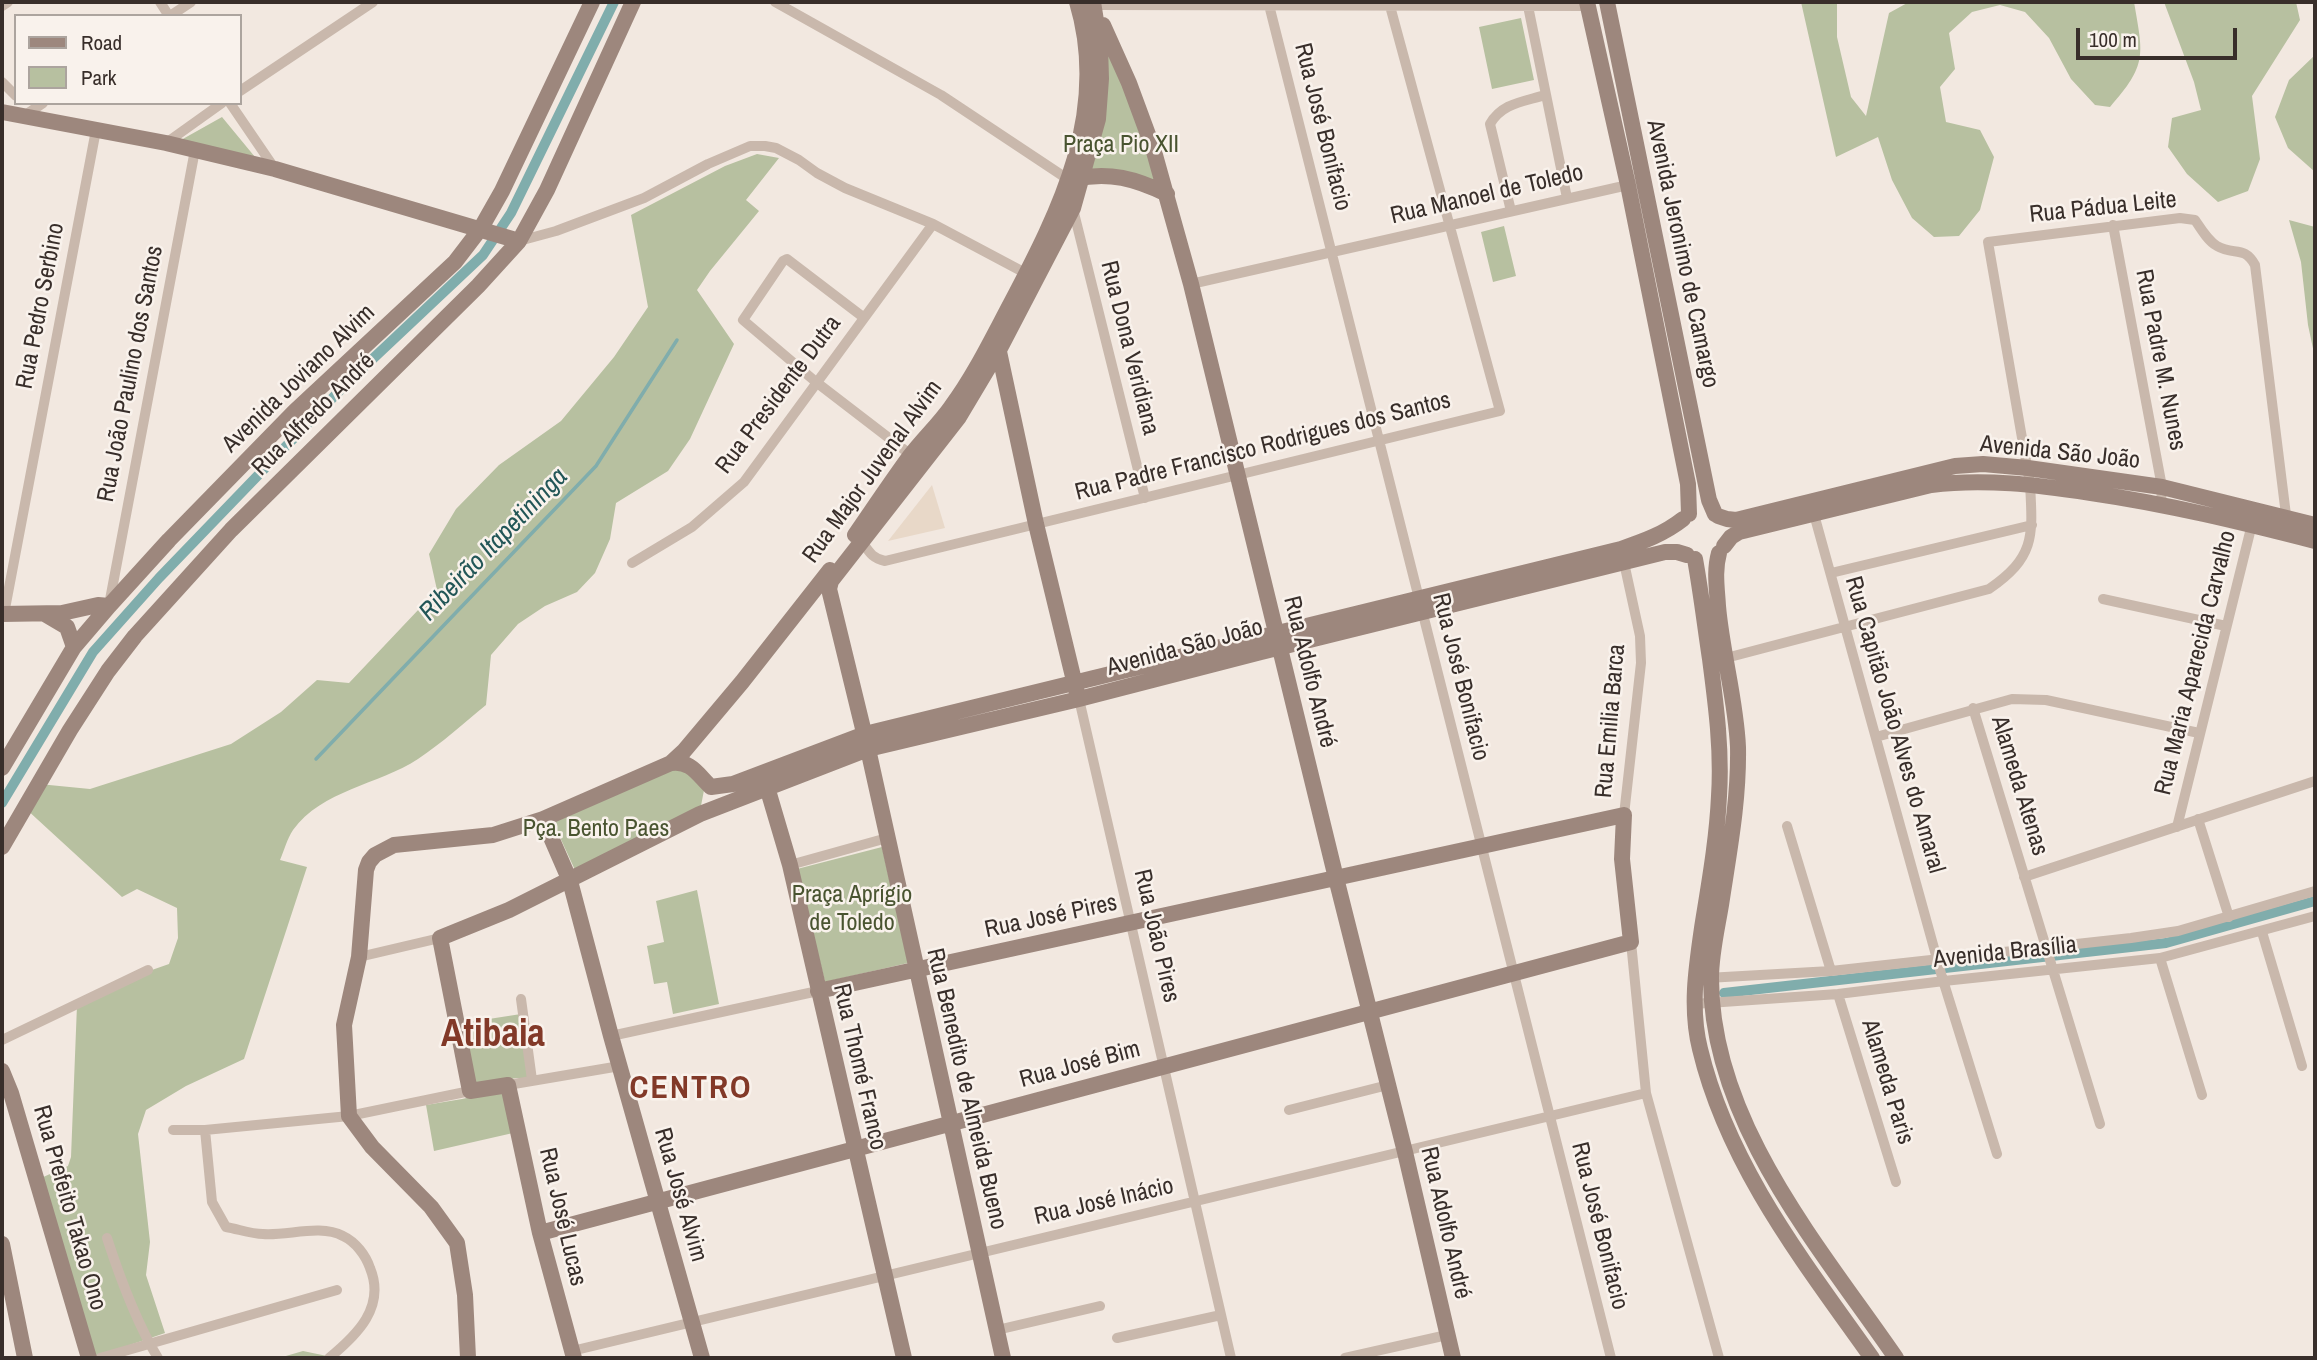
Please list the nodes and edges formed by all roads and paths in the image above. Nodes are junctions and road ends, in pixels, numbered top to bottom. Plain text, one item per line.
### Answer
1 (8, 2) edge
2 (191, 2) edge
3 (373, 2) edge
4 (592, 2) edge
5 (633, 2) edge
6 (775, 2) edge
7 (1077, 2) edge
8 (1607, 2) edge
9 (1093, 3) edge
10 (1484, 4) edge
11 (1587, 4) edge
12 (1269, 5) junction
13 (2, 6) edge
14 (1391, 6) junction
15 (1528, 6) junction
16 (173, 14) edge
17 (242, 90) edge
18 (1545, 95) junction
19 (41, 105) edge
20 (219, 105) edge
21 (231, 105) edge
22 (25, 110) edge
23 (2, 112) edge
24 (96, 130) junction
25 (166, 143) junction
26 (195, 150) junction
27 (275, 169) junction
28 (1076, 178) junction
29 (1628, 185) junction
30 (1167, 194) junction
31 (1567, 198) junction
32 (1073, 208) junction
33 (492, 209) junction
34 (1511, 211) junction
35 (462, 223) junction
36 (933, 223) junction
37 (1451, 224) junction
38 (2113, 225) junction
39 (486, 230) junction
40 (515, 239) junction
41 (466, 248) junction
42 (1332, 252) junction
43 (1032, 276) junction
44 (1191, 284) junction
45 (863, 317) junction
46 (996, 330) junction
47 (999, 350) junction
48 (816, 382) junction
49 (1380, 441) junction
50 (911, 455) junction
51 (929, 459) junction
52 (1237, 475) junction
53 (2029, 476) junction
54 (2162, 495) junction
55 (1145, 498) junction
56 (1812, 508) junction
57 (1717, 515) junction
58 (1686, 516) junction
59 (2254, 517) junction
60 (1037, 524) junction
61 (2032, 525) junction
62 (2287, 525) junction
63 (2315, 525) edge
64 (859, 538) junction
65 (2315, 541) edge
66 (1722, 550) junction
67 (1623, 555) junction
68 (1691, 557) junction
69 (632, 563) dead end
70 (1831, 573) junction
71 (829, 584) joint
72 (810, 597) junction
73 (2103, 600) dead end
74 (1421, 605) junction
75 (109, 606) junction
76 (833, 607) junction
77 (3, 614) edge
78 (45, 614) junction
79 (1845, 626) junction
80 (2226, 626) junction
81 (1278, 640) junction
82 (74, 647) junction
83 (1726, 658) junction
84 (1077, 691) junction
85 (1973, 708) junction
86 (2199, 733) junction
87 (1876, 737) junction
88 (866, 741) junction
89 (671, 763) junction
90 (2, 768) edge
91 (2315, 781) edge
92 (706, 782) junction
93 (767, 787) junction
94 (700, 814) junction
95 (1624, 815) junction
96 (543, 819) junction
97 (2198, 820) junction
98 (1787, 826) dead end
99 (2176, 827) junction
100 (887, 838) junction
101 (1482, 846) junction
102 (2, 847) edge
103 (790, 865) junction
104 (2024, 877) junction
105 (1336, 878) junction
106 (570, 881) junction
107 (2315, 891) edge
108 (2315, 916) edge
109 (2229, 917) junction
110 (1129, 923) junction
111 (2262, 932) junction
112 (440, 938) junction
113 (1631, 942) junction
114 (2045, 949) junction
115 (359, 957) junction
116 (2160, 958) junction
117 (1938, 960) junction
118 (2050, 966) junction
119 (148, 970) dead end
120 (916, 970) junction
121 (1831, 971) junction
122 (1513, 973) junction
123 (1703, 978) junction
124 (1943, 979) junction
125 (818, 990) junction
126 (1838, 994) junction
127 (521, 999) dead end
128 (1713, 1003) junction
129 (1693, 1004) junction
130 (1369, 1012) junction
131 (611, 1036) junction
132 (2, 1040) edge
133 (620, 1066) junction
134 (2302, 1066) dead end
135 (1163, 1067) junction
136 (2, 1072) edge
137 (532, 1080) junction
138 (508, 1085) junction
139 (1388, 1085) junction
140 (470, 1091) junction
141 (1646, 1093) junction
142 (2202, 1095) dead end
143 (1289, 1110) dead end
144 (349, 1116) junction
145 (1550, 1117) junction
146 (951, 1123) junction
147 (2100, 1124) dead end
148 (173, 1130) dead end
149 (205, 1130) junction
150 (855, 1149) junction
151 (1405, 1152) junction
152 (1997, 1154) dead end
153 (1896, 1182) dead end
154 (658, 1201) junction
155 (1194, 1202) junction
156 (541, 1233) junction
157 (107, 1238) dead end
158 (2, 1244) edge
159 (980, 1254) junction
160 (886, 1276) junction
161 (337, 1290) dead end
162 (1100, 1306) dead end
163 (1220, 1315) junction
164 (692, 1323) junction
165 (997, 1330) junction
166 (1447, 1335) junction
167 (1117, 1338) dead end
168 (149, 1344) junction
169 (573, 1355) edge
170 (25, 1358) edge
171 (89, 1358) edge
172 (100, 1358) edge
173 (158, 1358) edge
174 (329, 1358) edge
175 (468, 1358) edge
176 (702, 1358) edge
177 (904, 1358) edge
178 (1003, 1358) edge
179 (1231, 1358) edge
180 (1345, 1358) edge
181 (1453, 1358) edge
182 (1611, 1358) edge
183 (1719, 1358) edge
184 (1872, 1358) edge
185 (1896, 1358) edge

1 - 13 street
2 - 16 street
3 - 17 street
4 - 33 main road, Avenida Joviano Alvim
5 - 40 main road, Rua Alfredo André
6 - 28 street
7 - 28 main road
8 - 57 main road, Avenida Jeronimo de Camargo
9 - 12 street
9 - 28 main road
9 - 30 main road, Rua Adolfo André
10 - 14 street
10 - 15 street
11 - 15 street
11 - 29 main road
12 - 14 street
12 - 42 street, Rua José Bonifacio
14 - 37 street
15 - 18 street
18 - 31 street
18 - 34 street
19 - 22 street
20 - 25 street
21 - 27 street
22 - 23 main road
22 - 24 main road
24 - 25 main road
24 - 77 street, Rua Pedro Serbino
25 - 26 main road
26 - 27 main road
26 - 75 street, Rua João Paulino dos Santos
27 - 35 main road
28 - 30 main road
28 - 32 main road, Rua Major Juvenal Alvim
28 - 43 main road, Rua Major Juvenal Alvim
29 - 31 street, Rua Manoel de Toledo
29 - 58 main road
30 - 44 main road, Rua Adolfo André
31 - 34 street, Rua Manoel de Toledo
32 - 43 main road, Rua Major Juvenal Alvim
32 - 55 street, Rua Dona Veridiana
33 - 35 main road
33 - 39 main road, Avenida Joviano Alvim
34 - 37 street, Rua Manoel de Toledo
35 - 39 main road
35 - 41 main road
36 - 40 street
36 - 43 street
36 - 45 street, Rua Presidente Dutra
37 - 42 street, Rua Manoel de Toledo
37 - 49 street, Rua Padre Francisco Rodrigues dos Santos
38 - 53 street, Rua Pádua Leite
38 - 54 street, Rua Padre M. Nunes
38 - 62 street, Rua Pádua Leite
39 - 40 main road
39 - 41 main road, Avenida Joviano Alvim
40 - 102 main road, Rua Alfredo André
41 - 75 main road, Avenida Joviano Alvim
42 - 44 street, Rua Manoel de Toledo
42 - 49 street, Rua José Bonifacio
43 - 46 main road, Rua Major Juvenal Alvim
43 - 47 main road, Rua Major Juvenal Alvim
44 - 52 main road, Rua Adolfo André
45 - 48 street, Rua Presidente Dutra
45 - 48 street
46 - 47 main road, Rua João Pires
46 - 50 main road, Rua Major Juvenal Alvim
47 - 51 main road, Rua Major Juvenal Alvim
47 - 60 main road, Rua João Pires
48 - 50 street
48 - 69 street, Rua Presidente Dutra
49 - 52 street, Rua Padre Francisco Rodrigues dos Santos
49 - 74 street, Rua José Bonifacio
50 - 51 street
50 - 64 main road, Rua Major Juvenal Alvim
51 - 64 main road, Rua Major Juvenal Alvim
52 - 55 street, Rua Padre Francisco Rodrigues dos Santos
52 - 81 main road, Rua Adolfo André
53 - 54 main road, Avenida São João
53 - 56 main road, Avenida São João
53 - 61 street
54 - 59 main road, Avenida São João
55 - 60 street, Rua Padre Francisco Rodrigues dos Santos
56 - 57 main road, Avenida São João
56 - 66 main road, Avenida São João
56 - 70 street, Rua Capitão João Alves do Amaral
57 - 58 main road
57 - 66 main road
58 - 67 main road, Avenida São João
58 - 68 main road
59 - 62 main road, Avenida São João
59 - 80 street, Rua Maria Aparecida Carvalho
60 - 64 street, Rua Padre Francisco Rodrigues dos Santos
60 - 84 main road, Rua João Pires
61 - 70 street
61 - 79 street
62 - 63 main road, Avenida São João
62 - 65 main road, Avenida São João
64 - 71 main road, Rua Major Juvenal Alvim
64 - 72 main road, Rua Major Juvenal Alvim
66 - 68 main road
66 - 83 main road
67 - 68 main road, Avenida São João
67 - 74 main road, Avenida São João
67 - 95 street, Rua Emilia Barca
68 - 123 main road
70 - 79 street, Rua Capitão João Alves do Amaral
71 - 76 main road, Rua Benedito de Almeida Bueno
72 - 76 main road
72 - 89 main road, Rua Major Juvenal Alvim
73 - 80 street
74 - 81 main road, Avenida São João
74 - 101 street, Rua José Bonifacio
75 - 78 main road
75 - 82 main road, Avenida Joviano Alvim
76 - 88 main road, Rua Benedito de Almeida Bueno
77 - 78 main road
78 - 82 main road
79 - 83 street
79 - 87 street, Rua Capitão João Alves do Amaral
80 - 86 street, Rua Maria Aparecida Carvalho
81 - 84 main road, Avenida São João
81 - 105 main road, Rua Adolfo André
82 - 90 main road, Avenida Joviano Alvim
83 - 123 main road
84 - 88 main road, Avenida São João
84 - 110 street, Rua João Pires
85 - 86 street
85 - 87 street
85 - 104 street, Alameda Atenas
86 - 99 street, Rua Maria Aparecida Carvalho
87 - 117 street, Rua Capitão João Alves do Amaral
88 - 92 main road, Avenida São João
88 - 93 main road, Avenida São João
88 - 100 main road, Rua Benedito de Almeida Bueno
89 - 92 main road
89 - 96 main road
91 - 97 street
92 - 94 main road
93 - 94 main road, Avenida São João
93 - 103 main road, Rua Thomé Franco
94 - 106 main road, Avenida São João
95 - 101 main road, Rua José Pires
95 - 113 main road
96 - 106 main road, Rua José Alvim
96 - 115 main road
97 - 99 street
97 - 109 street
98 - 121 street
99 - 104 street
100 - 103 street
100 - 120 main road, Rua Benedito de Almeida Bueno
101 - 105 main road, Rua José Pires
101 - 122 street, Rua José Bonifacio
103 - 125 main road, Rua Thomé Franco
104 - 114 street, Alameda Atenas
105 - 110 main road, Rua José Pires
105 - 130 main road, Rua Adolfo André
106 - 112 main road, Avenida São João
106 - 131 main road, Rua José Alvim
107 - 109 street, Avenida Brasília
108 - 111 street, Avenida Brasília
109 - 114 street, Avenida Brasília
110 - 120 main road, Rua José Pires
110 - 135 street, Rua João Pires
111 - 116 street, Avenida Brasília
111 - 134 street
112 - 115 street
112 - 140 main road
113 - 122 main road, Rua José Bim
113 - 141 street
114 - 117 street, Avenida Brasília
114 - 118 street, Alameda Atenas
115 - 144 main road
116 - 118 street, Avenida Brasília
116 - 142 street
117 - 121 street, Avenida Brasília
117 - 124 street, Rua Capitão João Alves do Amaral
118 - 124 street, Avenida Brasília
118 - 147 street, Alameda Atenas
119 - 132 street
120 - 125 main road, Rua José Pires
120 - 146 main road, Rua Benedito de Almeida Bueno
121 - 123 street, Avenida Brasília
122 - 130 main road, Rua José Bim
122 - 145 street, Rua José Bonifacio
123 - 128 main road
123 - 129 main road
124 - 126 street, Avenida Brasília
124 - 152 street, Rua Capitão João Alves do Amaral
125 - 131 street, Rua José Pires
125 - 150 main road, Rua Thomé Franco
126 - 128 street, Avenida Brasília
126 - 153 street, Alameda Paris
127 - 137 street
128 - 129 street, Avenida Brasília
128 - 185 main road
129 - 184 main road
130 - 135 main road, Rua José Bim
130 - 139 main road, Rua Adolfo André
131 - 133 main road, Rua José Alvim
133 - 137 street
133 - 154 main road, Rua José Alvim
135 - 146 main road, Rua José Bim
135 - 155 street, Rua João Pires
136 - 171 main road, Rua Prefeito Takao Ono
137 - 138 street
138 - 140 main road
138 - 156 main road, Rua José Lucas
139 - 143 street
139 - 151 main road, Rua Adolfo André
140 - 144 street
141 - 145 street, Rua José Inácio
141 - 183 street
144 - 149 street
144 - 175 main road
145 - 151 street, Rua José Inácio
145 - 182 street, Rua José Bonifacio
146 - 150 main road, Rua José Bim
146 - 159 main road, Rua Benedito de Almeida Bueno
148 - 149 street
149 - 174 street
150 - 154 main road, Rua José Bim
150 - 160 main road, Rua Thomé Franco
151 - 155 street, Rua José Inácio
151 - 166 main road, Rua Adolfo André
154 - 156 main road, Rua José Bim
154 - 164 main road, Rua José Alvim
155 - 159 street, Rua José Inácio
155 - 163 street, Rua João Pires
156 - 169 main road, Rua José Lucas
157 - 168 street
158 - 170 main road
159 - 160 street, Rua José Inácio
159 - 165 main road, Rua Benedito de Almeida Bueno
160 - 164 street, Rua José Inácio
160 - 177 main road, Rua Thomé Franco
161 - 168 street
162 - 165 street
163 - 167 street
163 - 179 street, Rua João Pires
164 - 169 street, Rua José Inácio
164 - 176 main road, Rua José Alvim
165 - 178 main road, Rua Benedito de Almeida Bueno
166 - 180 street
166 - 181 main road, Rua Adolfo André
168 - 172 street
168 - 173 street

